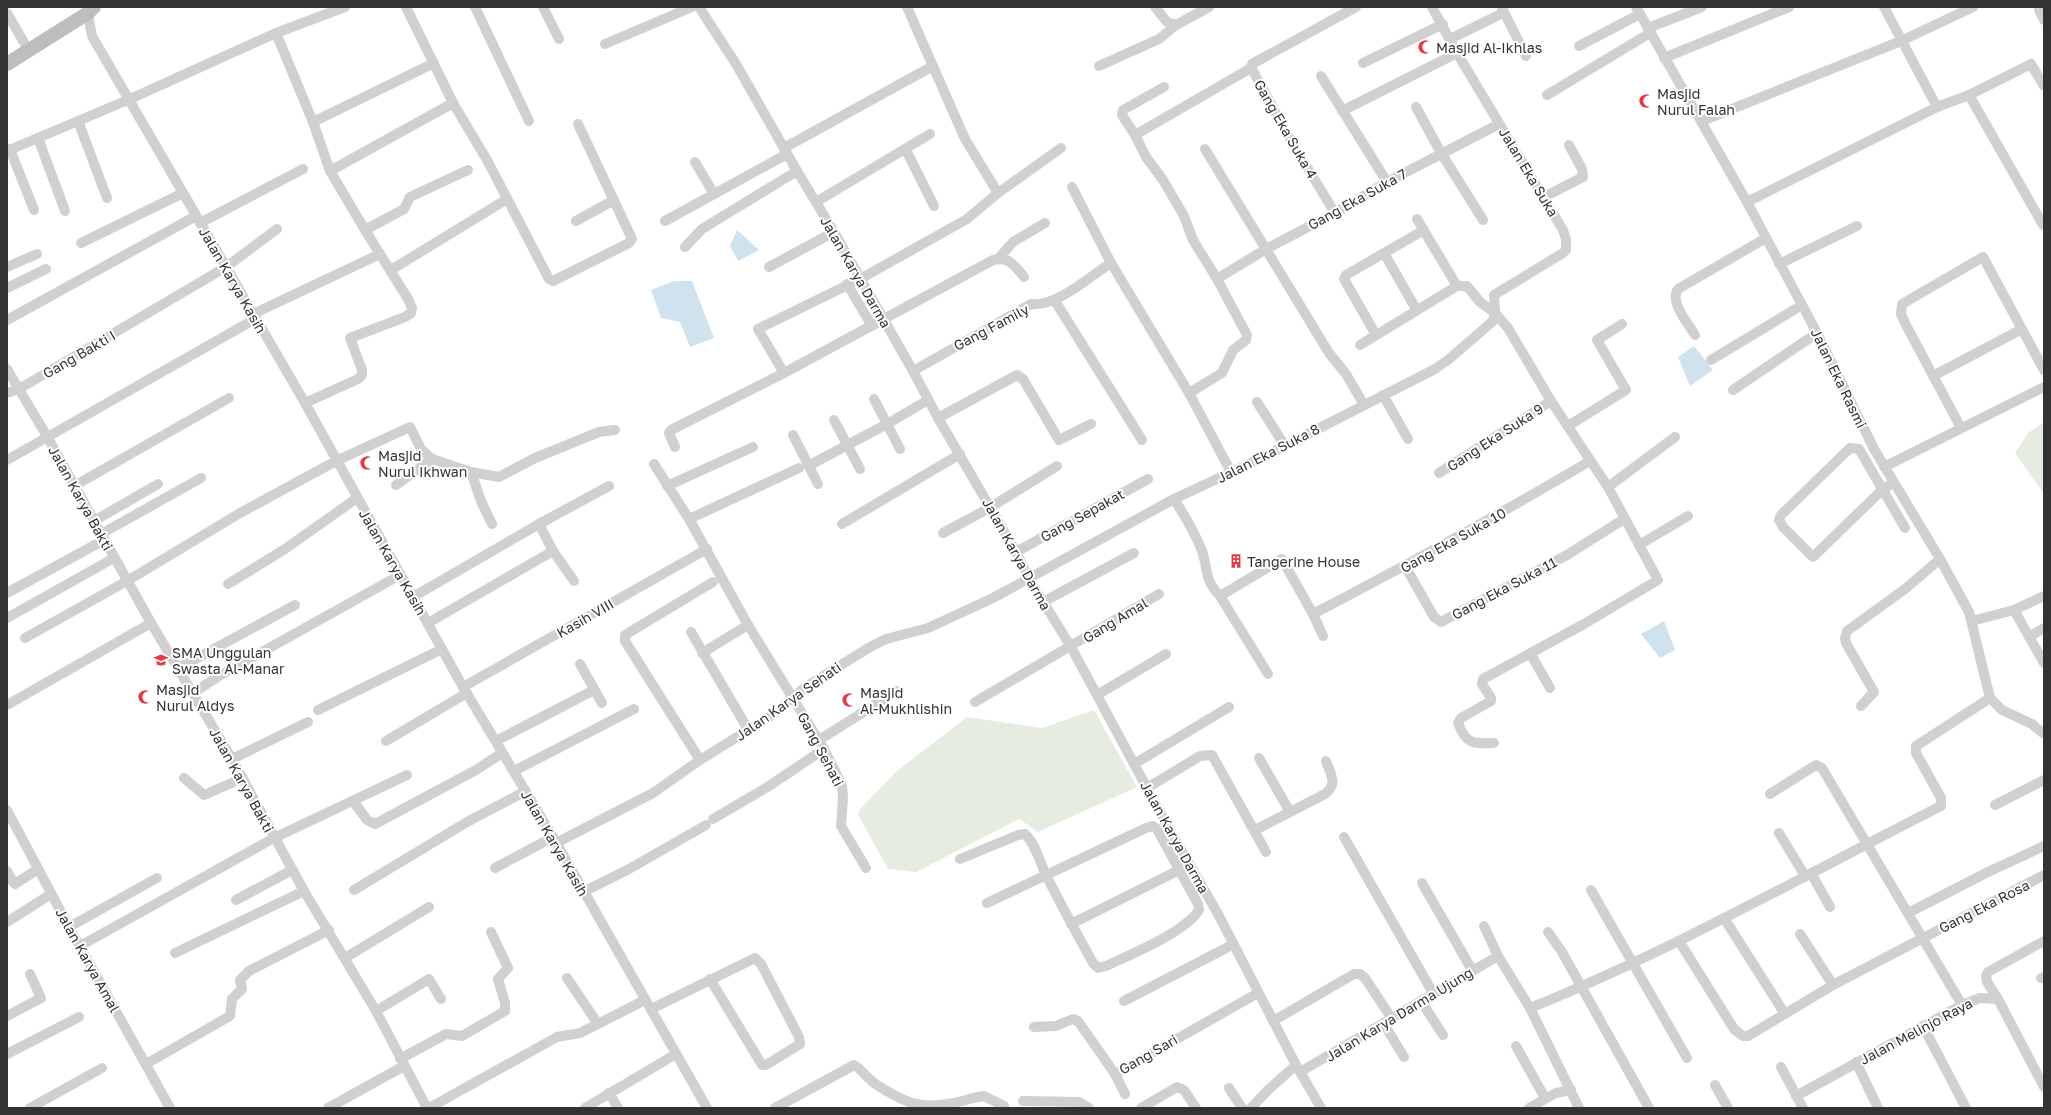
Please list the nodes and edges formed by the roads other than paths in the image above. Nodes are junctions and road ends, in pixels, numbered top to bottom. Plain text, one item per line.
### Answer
1 (345, 7) edge
2 (406, 7) edge
3 (475, 7) edge
4 (543, 7) edge
5 (692, 7) edge
6 (699, 7) edge
7 (907, 7) edge
8 (1155, 7) edge
9 (1209, 7) edge
10 (1356, 7) edge
11 (1432, 7) edge
12 (1702, 7) edge
13 (1789, 7) edge
14 (1884, 7) edge
15 (1973, 7) edge
16 (2041, 7) edge
17 (90, 9) edge
18 (1638, 10) edge
19 (7, 13) edge
20 (2044, 20) edge
21 (1443, 24) junction
22 (1176, 25) junction
23 (1649, 30) junction
24 (276, 34) junction
25 (559, 39) dead end
26 (1450, 39) junction
27 (1901, 41) junction
28 (605, 44) dead end
29 (1579, 46) dead end
30 (29, 52) junction
31 (1457, 53) junction
32 (1526, 56) dead end
33 (1664, 58) junction
34 (434, 63) junction
35 (1363, 63) dead end
36 (7, 64) edge
37 (933, 66) junction
38 (1099, 66) dead end
39 (1251, 68) junction
40 (1321, 76) dead end
41 (2044, 86) edge
42 (1164, 87) dead end
43 (1547, 95) dead end
44 (1969, 95) junction
45 (130, 99) junction
46 (453, 103) junction
47 (1937, 107) junction
48 (1416, 108) dead end
49 (1342, 111) junction
50 (78, 121) junction
51 (529, 121) dead end
52 (1702, 121) junction
53 (313, 122) junction
54 (578, 124) dead end
55 (1500, 124) junction
56 (930, 134) dead end
57 (1135, 135) junction
58 (38, 138) junction
59 (1569, 145) dead end
60 (1061, 148) dead end
61 (1205, 149) dead end
62 (9, 150) edge
63 (906, 150) junction
64 (786, 151) junction
65 (1441, 153) junction
66 (695, 162) dead end
67 (303, 169) dead end
68 (468, 170) dead end
69 (330, 171) junction
70 (797, 171) junction
71 (1387, 182) junction
72 (1072, 187) dead end
73 (183, 193) junction
74 (998, 193) junction
75 (714, 194) junction
76 (1544, 196) junction
77 (107, 198) dead end
78 (507, 199) junction
79 (614, 200) junction
80 (816, 202) junction
81 (1747, 202) junction
82 (934, 206) dead end
83 (34, 210) dead end
84 (65, 211) dead end
85 (1335, 213) junction
86 (198, 219) junction
87 (1417, 219) dead end
88 (1483, 220) dead end
89 (576, 221) dead end
90 (665, 221) dead end
91 (1045, 223) dead end
92 (2043, 225) dead end
93 (1857, 226) dead end
94 (277, 229) dead end
95 (364, 230) junction
96 (1424, 230) junction
97 (834, 232) junction
98 (1766, 238) junction
99 (81, 244) dead end
100 (685, 247) dead end
101 (1266, 249) junction
102 (1384, 253) junction
103 (37, 254) dead end
104 (380, 254) junction
105 (999, 258) junction
106 (1111, 263) junction
107 (1779, 264) junction
108 (7, 267) edge
109 (226, 267) junction
110 (769, 267) dead end
111 (46, 268) dead end
112 (391, 270) junction
113 (1024, 277) dead end
114 (860, 279) junction
115 (1217, 279) junction
116 (847, 284) junction
117 (1457, 286) junction
118 (7, 288) edge
119 (1055, 301) junction
120 (1802, 304) junction
121 (1416, 309) junction
122 (1495, 313) junction
123 (254, 316) junction
124 (7, 320) edge
125 (883, 320) junction
126 (1622, 324) dead end
127 (872, 326) junction
128 (2022, 329) junction
129 (1817, 333) junction
130 (1376, 335) junction
131 (1695, 335) dead end
132 (1360, 345) dead end
133 (1711, 360) dead end
134 (7, 369) edge
135 (2044, 370) edge
136 (914, 371) junction
137 (784, 373) junction
138 (1934, 376) junction
139 (2044, 387) edge
140 (19, 389) junction
141 (1733, 390) dead end
142 (7, 393) edge
143 (1189, 393) junction
144 (1383, 395) junction
145 (229, 398) dead end
146 (874, 399) dead end
147 (928, 400) junction
148 (1552, 401) junction
149 (1257, 402) dead end
150 (305, 404) junction
151 (1364, 405) junction
152 (938, 418) junction
153 (834, 420) dead end
154 (888, 424) junction
155 (1091, 424) dead end
156 (1568, 426) junction
157 (1961, 428) junction
158 (615, 430) dead end
159 (793, 435) dead end
160 (1675, 436) dead end
161 (48, 438) junction
162 (1408, 439) dead end
163 (1142, 440) dead end
164 (848, 445) junction
165 (1284, 446) junction
166 (675, 447) dead end
167 (754, 447) dead end
168 (900, 449) dead end
169 (960, 454) junction
170 (432, 459) junction
171 (7, 460) edge
172 (336, 461) junction
173 (1590, 461) junction
174 (654, 464) dead end
175 (810, 465) junction
176 (1057, 466) dead end
177 (1884, 467) junction
178 (799, 468) dead end
179 (860, 469) dead end
180 (471, 472) junction
181 (1231, 472) junction
182 (1439, 473) dead end
183 (201, 478) dead end
184 (1148, 478) dead end
185 (1893, 483) junction
186 (158, 484) dead end
187 (818, 484) dead end
188 (396, 485) dead end
189 (74, 486) junction
190 (609, 486) dead end
191 (667, 486) junction
192 (1608, 486) junction
193 (1883, 489) junction
194 (357, 498) junction
195 (1174, 499) junction
196 (991, 508) junction
197 (1688, 516) dead end
198 (689, 519) junction
199 (1624, 519) junction
200 (94, 521) junction
201 (492, 524) dead end
202 (539, 524) junction
203 (842, 524) dead end
204 (1905, 528) dead end
205 (943, 533) dead end
206 (103, 537) junction
207 (1639, 545) junction
208 (707, 549) junction
209 (553, 551) junction
210 (1016, 552) junction
211 (1134, 553) dead end
212 (114, 558) junction
213 (1940, 559) junction
214 (1405, 566) junction
215 (400, 575) junction
216 (1028, 577) junction
217 (127, 581) junction
218 (574, 581) dead end
219 (713, 582) dead end
220 (228, 584) dead end
221 (7, 592) edge
222 (1159, 594) dead end
223 (1220, 596) junction
224 (2044, 596) edge
225 (413, 597) junction
226 (1043, 602) junction
227 (295, 605) dead end
228 (2014, 610) junction
229 (1313, 614) junction
230 (7, 618) edge
231 (1972, 621) junction
232 (151, 623) junction
233 (428, 623) junction
234 (748, 625) junction
235 (2044, 628) edge
236 (691, 632) dead end
237 (1323, 636) dead end
238 (2029, 637) junction
239 (25, 638) dead end
240 (1071, 647) junction
241 (442, 649) junction
242 (702, 653) junction
243 (1530, 653) junction
244 (1166, 654) dead end
245 (2044, 663) edge
246 (580, 664) dead end
247 (179, 668) junction
248 (1268, 674) dead end
249 (1550, 688) dead end
250 (465, 690) junction
251 (594, 690) junction
252 (897, 691) dead end
253 (193, 693) junction
254 (1097, 695) junction
255 (792, 696) junction
256 (1990, 698) junction
257 (975, 702) dead end
258 (602, 703) dead end
259 (7, 705) edge
260 (1861, 706) dead end
261 (1229, 707) dead end
262 (634, 709) dead end
263 (318, 710) dead end
264 (308, 722) dead end
265 (749, 731) junction
266 (2044, 734) edge
267 (386, 741) dead end
268 (496, 741) junction
269 (1494, 743) dead end
270 (821, 744) junction
271 (502, 753) junction
272 (1259, 758) dead end
273 (232, 759) junction
274 (700, 760) junction
275 (1326, 761) dead end
276 (1134, 764) junction
277 (514, 771) junction
278 (407, 775) dead end
279 (184, 778) dead end
280 (243, 778) junction
281 (2044, 780) edge
282 (1147, 788) junction
283 (526, 791) junction
284 (1770, 794) dead end
285 (353, 801) junction
286 (1995, 806) dead end
287 (7, 810) edge
288 (1290, 812) junction
289 (1255, 830) junction
290 (1779, 833) dead end
291 (1344, 837) dead end
292 (274, 838) junction
293 (554, 840) junction
294 (1867, 843) junction
295 (2044, 846) edge
296 (1266, 852) dead end
297 (960, 859) dead end
298 (1190, 864) junction
299 (495, 868) dead end
300 (866, 868) dead end
301 (38, 869) junction
302 (7, 870) edge
303 (292, 870) junction
304 (1179, 870) junction
305 (1046, 875) junction
306 (1808, 875) junction
307 (2044, 875) edge
308 (156, 878) dead end
309 (1422, 883) dead end
310 (354, 890) dead end
311 (1591, 890) dead end
312 (304, 891) junction
313 (584, 892) junction
314 (51, 894) junction
315 (236, 900) dead end
316 (987, 903) dead end
317 (429, 907) dead end
318 (1830, 907) dead end
319 (1908, 913) junction
320 (1724, 918) junction
321 (7, 922) edge
322 (1071, 924) junction
323 (1484, 926) dead end
324 (69, 927) junction
325 (329, 930) junction
326 (491, 932) dead end
327 (1548, 932) dead end
328 (1800, 934) dead end
329 (1923, 938) junction
330 (1679, 941) junction
331 (2044, 941) edge
332 (1232, 945) junction
333 (80, 946) junction
334 (175, 953) dead end
335 (1498, 956) junction
336 (345, 958) junction
337 (1632, 964) junction
338 (1472, 970) junction
339 (30, 974) dead end
340 (567, 978) dead end
341 (710, 978) junction
342 (1833, 986) junction
343 (1581, 987) junction
344 (1258, 993) junction
345 (1433, 993) junction
346 (441, 999) dead end
347 (1998, 999) junction
348 (645, 1000) junction
349 (1124, 1001) dead end
350 (1421, 1001) junction
351 (1962, 1005) junction
352 (1530, 1008) junction
353 (651, 1009) junction
354 (376, 1011) junction
355 (1785, 1014) junction
356 (7, 1016) edge
357 (80, 1017) dead end
358 (1273, 1020) junction
359 (1388, 1021) junction
360 (598, 1024) junction
361 (1922, 1026) junction
362 (1034, 1027) dead end
363 (1442, 1035) dead end
364 (1516, 1046) dead end
365 (7, 1054) edge
366 (676, 1054) junction
367 (1404, 1057) dead end
368 (1687, 1058) dead end
369 (1856, 1062) junction
370 (402, 1063) junction
371 (146, 1064) junction
372 (1781, 1067) dead end
373 (102, 1068) dead end
374 (1298, 1068) junction
375 (1114, 1074) junction
376 (2043, 1081) edge
377 (1715, 1085) dead end
378 (1229, 1088) dead end
379 (1571, 1090) junction
380 (609, 1093) junction
381 (1125, 1094) dead end
382 (1796, 1096) junction
383 (1545, 1098) junction
384 (1023, 1101) dead end
385 (1004, 1106) dead end
386 (30, 1108) edge
387 (170, 1108) edge
388 (328, 1108) edge
389 (428, 1108) edge
390 (585, 1108) edge
391 (618, 1108) edge
392 (707, 1108) edge
393 (775, 1108) edge
394 (1089, 1108) edge
395 (1141, 1108) edge
396 (1196, 1108) edge
397 (1242, 1108) edge
398 (1251, 1108) edge
399 (1321, 1108) edge
400 (1529, 1108) edge
401 (1579, 1108) edge
402 (1649, 1108) edge
403 (1728, 1108) edge
404 (1803, 1108) edge
405 (1878, 1108) edge
406 (1966, 1108) edge

1 - 24 street
2 - 34 street
3 - 51 street
4 - 25 street
5 - 28 street
6 - 64 street, Jalan Karya Darma
7 - 37 street
8 - 22 street
9 - 22 street
10 - 39 street, Gang Eka Suka 4
11 - 21 street, Jalan Eka Suka
12 - 23 street
13 - 33 street
14 - 27 street
15 - 27 street
16 - 20 street
17 - 30 main road
17 - 45 street, Jalan Karya Kasih
18 - 23 street, Jalan Eka Rasmi
18 - 29 street
19 - 30 street
21 - 26 street, Jalan Eka Suka
21 - 35 street
22 - 38 street
23 - 33 street, Jalan Eka Rasmi
23 - 43 street
24 - 45 street
24 - 53 street
26 - 31 street, Jalan Eka Suka
26 - 32 street
27 - 47 street
27 - 52 street
30 - 36 main road
31 - 49 street
31 - 55 street, Jalan Eka Suka
33 - 52 street, Jalan Eka Rasmi
34 - 46 street
34 - 53 street
37 - 64 street
37 - 74 street
39 - 57 street
39 - 85 street, Gang Eka Suka 4
40 - 49 street
41 - 44 street
42 - 57 street
44 - 47 street
44 - 92 street
45 - 50 street
45 - 73 street, Jalan Karya Kasih
46 - 69 street
46 - 78 street
47 - 81 street
48 - 65 street
49 - 71 street
50 - 58 street
50 - 77 street
52 - 81 street, Jalan Eka Rasmi
53 - 69 street
54 - 79 street
55 - 65 street, Gang Eka Suka 7
55 - 76 street, Jalan Eka Suka
56 - 63 street
57 - 115 street
58 - 62 street
58 - 84 street
59 - 76 street
60 - 74 street
61 - 101 street
62 - 83 street
63 - 80 street
63 - 82 street
64 - 70 street, Jalan Karya Darma
64 - 75 street
65 - 71 street, Gang Eka Suka 7
65 - 88 street
66 - 75 street
67 - 86 street
68 - 95 street
69 - 95 street
70 - 80 street, Jalan Karya Darma
70 - 100 street
71 - 85 street, Gang Eka Suka 7
72 - 106 street
73 - 86 street, Jalan Karya Kasih
73 - 99 street
74 - 114 street
75 - 90 street
76 - 122 street, Jalan Eka Suka
78 - 79 street
78 - 112 street
79 - 89 street
80 - 97 street, Jalan Karya Darma
81 - 98 street, Jalan Eka Rasmi
85 - 101 street, Gang Eka Suka 7
86 - 109 street, Jalan Karya Kasih
86 - 124 street
87 - 96 street
91 - 105 street
93 - 107 street
94 - 109 street, Gang Bakti I
95 - 104 street
96 - 102 street
96 - 117 street
97 - 110 street
97 - 114 street, Jalan Karya Darma
98 - 107 street, Jalan Eka Rasmi
98 - 131 street
101 - 115 street, Gang Eka Suka 7
101 - 151 street
102 - 121 street
102 - 130 street
103 - 108 street
104 - 112 street
104 - 123 street
105 - 113 street
105 - 125 street
106 - 119 street, Gang Family
106 - 143 street
107 - 120 street, Jalan Eka Rasmi
109 - 123 street, Jalan Karya Kasih
109 - 140 street, Gang Bakti I
111 - 118 street
112 - 150 street
114 - 116 street
114 - 125 street, Jalan Karya Darma
115 - 143 street
116 - 127 street
116 - 137 street
117 - 121 street
117 - 122 street
119 - 136 street, Gang Family
119 - 163 street
120 - 129 street, Jalan Eka Rasmi
120 - 133 street
121 - 130 street
122 - 144 street, Jalan Eka Suka 8
122 - 148 street
123 - 150 street, Jalan Karya Kasih
123 - 161 street
125 - 127 street
125 - 136 street, Jalan Karya Darma
126 - 156 street
127 - 137 street
128 - 135 street
128 - 138 street
128 - 138 street
129 - 141 street
129 - 177 street, Jalan Eka Rasmi
130 - 132 street
134 - 140 street, Jalan Karya Bakti
136 - 147 street, Jalan Karya Darma
137 - 166 street
138 - 157 street
139 - 157 street
140 - 142 street, Gang Bakti I
140 - 161 street, Jalan Karya Bakti
143 - 181 street
144 - 151 street, Jalan Eka Suka 8
144 - 162 street
145 - 189 street
146 - 154 street
147 - 152 street, Jalan Karya Darma
147 - 154 street
148 - 156 street
148 - 182 street, Gang Eka Suka 9
149 - 165 street
150 - 172 street, Jalan Karya Kasih
151 - 165 street, Jalan Eka Suka 8
152 - 155 street
152 - 169 street, Jalan Karya Darma
153 - 164 street
154 - 164 street
154 - 168 street
156 - 173 street
157 - 177 street
158 - 180 street
159 - 175 street
160 - 192 street
161 - 171 street
161 - 189 street, Jalan Karya Bakti
164 - 175 street
164 - 179 street
165 - 181 street, Jalan Eka Suka 8
167 - 191 street
169 - 196 street, Jalan Karya Darma
169 - 203 street
170 - 172 street
170 - 180 street
170 - 188 street
172 - 194 street, Jalan Karya Kasih
172 - 217 street
173 - 192 street
173 - 214 street, Gang Eka Suka 10
174 - 191 street, Gang Sehati
175 - 187 street
176 - 196 street
177 - 185 street, Jalan Eka Rasmi
178 - 198 street
180 - 201 street
181 - 195 street, Jalan Eka Suka 8
183 - 206 street
184 - 210 street, Gang Sepakat
185 - 193 street
185 - 213 street, Jalan Eka Rasmi
186 - 200 street
189 - 200 street, Jalan Karya Bakti
190 - 202 street
191 - 198 street, Gang Sehati
192 - 199 street
193 - 193 street
193 - 204 street
194 - 215 street, Jalan Karya Kasih
194 - 220 street
195 - 216 street, Jalan Eka Suka 8
195 - 223 street
196 - 205 street
196 - 210 street, Jalan Karya Darma
197 - 207 street
198 - 208 street, Gang Sehati
199 - 207 street
199 - 214 street, Gang Eka Suka 11
200 - 206 street, Jalan Karya Bakti
202 - 209 street
202 - 225 street
206 - 212 street, Jalan Karya Bakti
206 - 221 street
207 - 243 street
208 - 234 street, Gang Sehati
208 - 250 street, Kasih VIII
209 - 218 street
209 - 233 street
210 - 216 street, Jalan Karya Darma
211 - 226 street
212 - 217 street, Jalan Karya Bakti
212 - 230 street
213 - 231 street, Jalan Eka Rasmi
213 - 260 street
214 - 229 street, Gang Eka Suka 10
215 - 225 street, Jalan Karya Kasih
215 - 253 street
216 - 226 street, Jalan Karya Darma
216 - 255 street, Jalan Karya Sehati
217 - 232 street, Jalan Karya Bakti
217 - 239 street
219 - 274 street
222 - 240 street, Gang Amal
223 - 229 street
223 - 248 street
224 - 228 street
225 - 233 street, Jalan Karya Kasih
226 - 240 street, Jalan Karya Darma
227 - 247 street
228 - 231 street
228 - 238 street
229 - 237 street
231 - 256 street, Jalan Eka Rasmi
232 - 247 street, Jalan Karya Bakti
232 - 259 street
233 - 241 street, Jalan Karya Kasih
234 - 242 street
234 - 255 street, Gang Sehati
235 - 238 street
236 - 242 street
238 - 245 street
240 - 254 street, Jalan Karya Darma
240 - 257 street, Gang Amal
241 - 250 street, Jalan Karya Kasih
241 - 263 street
242 - 265 street
243 - 249 street
243 - 269 street
244 - 254 street
246 - 251 street
247 - 253 street, Jalan Karya Bakti
250 - 267 street, Kasih VIII
250 - 268 street, Jalan Karya Kasih
251 - 258 street
251 - 268 street
252 - 270 street
253 - 273 street, Jalan Karya Bakti
254 - 276 street, Jalan Karya Darma
255 - 265 street, Jalan Karya Sehati
255 - 270 street, Gang Sehati
256 - 266 street
256 - 294 street
261 - 276 street
262 - 277 street
264 - 273 street
265 - 274 street, Jalan Karya Sehati
268 - 271 street, Jalan Karya Kasih
270 - 300 street, Gang Sehati
270 - 313 street
271 - 277 street, Jalan Karya Kasih
271 - 285 street
272 - 288 street
273 - 280 street, Jalan Karya Bakti
274 - 293 street, Jalan Karya Sehati
275 - 288 street
276 - 282 street, Jalan Karya Darma
277 - 283 street, Jalan Karya Kasih
278 - 285 street
279 - 280 street
280 - 292 street, Jalan Karya Bakti
281 - 286 street
282 - 289 street
282 - 298 street, Jalan Karya Darma
283 - 293 street, Jalan Karya Kasih
283 - 310 street
284 - 294 street
285 - 292 street
287 - 301 street, Jalan Karya Amal
288 - 289 street
289 - 296 street
290 - 306 street
291 - 345 street
292 - 303 street, Jalan Karya Bakti
292 - 333 street
293 - 299 street, Jalan Karya Sehati
293 - 313 street, Jalan Karya Kasih
294 - 306 street
294 - 319 street
295 - 319 street
297 - 305 street
298 - 304 street
298 - 332 street, Jalan Karya Darma
301 - 302 street
301 - 314 street, Jalan Karya Amal
303 - 312 street, Jalan Karya Bakti
303 - 315 street
304 - 305 street
304 - 322 street
304 - 322 street
305 - 316 street
305 - 322 street
306 - 318 street
306 - 320 street
307 - 329 street, Gang Eka Rosa
308 - 324 street
309 - 338 street
311 - 337 street
312 - 325 street, Jalan Karya Bakti
312 - 334 street
313 - 348 street, Jalan Karya Kasih
314 - 321 street
314 - 324 street, Jalan Karya Amal
317 - 336 street
319 - 329 street
320 - 330 street
320 - 355 street
323 - 335 street
324 - 333 street, Jalan Karya Amal
325 - 336 street, Jalan Karya Bakti
325 - 371 street
326 - 370 street
327 - 343 street
328 - 342 street
329 - 342 street, Gang Eka Rosa
329 - 351 street
330 - 337 street
330 - 355 street, Gang Eka Rosa
331 - 347 street
332 - 344 street, Jalan Karya Darma
332 - 349 street
333 - 371 street, Jalan Karya Amal
335 - 338 street, Jalan Karya Darma Ujung
335 - 352 street
336 - 354 street, Jalan Karya Bakti
337 - 343 street
337 - 368 street
338 - 345 street, Jalan Karya Darma Ujung
339 - 356 street
340 - 360 street
341 - 341 street
341 - 353 street
342 - 355 street, Gang Eka Rosa
343 - 352 street
343 - 402 street
344 - 358 street, Jalan Karya Darma
344 - 375 street, Gang Sari
345 - 350 street, Jalan Karya Darma Ujung
346 - 354 street
347 - 351 street, Jalan Melinjo Raya
347 - 376 street
348 - 353 street, Jalan Karya Kasih
348 - 360 street
350 - 359 street, Jalan Karya Darma Ujung
350 - 363 street
351 - 361 street, Jalan Melinjo Raya
352 - 379 street
353 - 366 street, Jalan Karya Kasih
354 - 370 street, Jalan Karya Bakti
357 - 365 street
358 - 359 street
358 - 374 street, Jalan Karya Darma
359 - 367 street
359 - 374 street, Jalan Karya Darma Ujung
360 - 389 street
361 - 369 street, Jalan Melinjo Raya
361 - 406 street
362 - 375 street, Gang Sari
364 - 383 street
366 - 380 street
366 - 392 street, Jalan Karya Kasih
369 - 382 street, Jalan Melinjo Raya
369 - 405 street
370 - 388 street
370 - 389 street, Jalan Karya Bakti
371 - 387 street, Jalan Karya Amal
372 - 382 street
373 - 386 street
374 - 398 street, Jalan Karya Darma Ujung
374 - 399 street, Jalan Karya Darma
375 - 381 street
377 - 403 street
378 - 397 street
379 - 383 street
379 - 401 street
380 - 390 street
380 - 391 street
382 - 404 street
383 - 400 street
384 - 394 street
385 - 393 street
395 - 396 street

